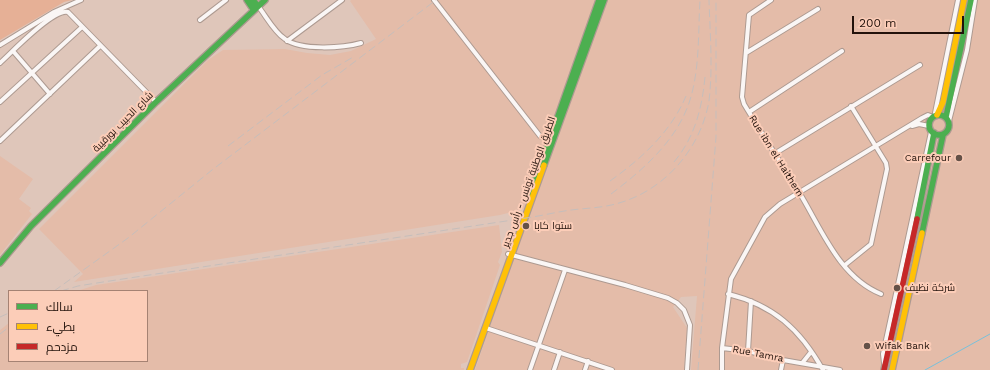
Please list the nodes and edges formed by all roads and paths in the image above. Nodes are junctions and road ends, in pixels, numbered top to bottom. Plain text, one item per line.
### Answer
1 (81, 0) edge
2 (226, 0) edge
3 (247, 0) edge
4 (253, 0) edge
5 (265, 0) edge
6 (342, 0) edge
7 (434, 0) edge
8 (604, 0) edge
9 (771, 0) edge
10 (958, 0) edge
11 (964, 0) edge
12 (971, 0) edge
13 (975, 0) edge
14 (598, 3) edge
15 (255, 7) junction
16 (818, 9) dead end
17 (200, 20) dead end
18 (82, 27) junction
19 (287, 41) junction
20 (361, 43) dead end
21 (0, 45) edge
22 (100, 46) junction
23 (13, 51) junction
24 (842, 51) dead end
25 (746, 53) junction
26 (0, 63) edge
27 (920, 65) dead end
28 (32, 72) junction
29 (50, 94) junction
30 (0, 102) edge
31 (156, 102) junction
32 (851, 106) junction
33 (749, 112) junction
34 (935, 116) junction
35 (947, 119) junction
36 (910, 127) junction
37 (931, 130) junction
38 (945, 133) junction
39 (0, 141) edge
40 (551, 142) junction
41 (876, 147) junction
42 (774, 154) junction
43 (800, 193) junction
44 (510, 255) junction
45 (0, 264) edge
46 (845, 265) junction
47 (565, 270) junction
48 (728, 294) junction
49 (881, 294) dead end
50 (751, 301) junction
51 (486, 328) junction
52 (538, 345) junction
53 (722, 348) junction
54 (748, 351) junction
55 (560, 352) junction
56 (811, 352) junction
57 (782, 360) junction
58 (588, 361) junction
59 (804, 362) junction
60 (884, 368) edge
61 (822, 369) edge
62 (467, 370) edge
63 (470, 370) edge
64 (530, 370) edge
65 (554, 370) edge
66 (585, 370) edge
67 (612, 370) edge
68 (687, 370) edge
69 (722, 370) edge
70 (781, 370) edge
71 (840, 370) edge
72 (893, 370) edge

1 - 21 street
2 - 17 street
3 - 15 main road
4 - 15 main road
5 - 15 main road, شارع الحبيب بورقيبة
6 - 19 street
7 - 40 street
8 - 14 main road, الطريق الوطنية تونس - رأس جدير
9 - 25 street, Rue ibn el Haithem
10 - 34 street
11 - 34 main road
12 - 35 main road
13 - 35 street
14 - 40 main road, الطريق الوطنية تونس - رأس جدير
15 - 19 street
15 - 31 main road, شارع الحبيب بورقيبة
16 - 25 street
18 - 22 street
18 - 23 street
18 - 28 street
19 - 20 street
22 - 29 street
22 - 31 street
23 - 26 street
23 - 28 street
24 - 33 street
25 - 33 street, Rue ibn el Haithem
27 - 32 street
28 - 29 street
28 - 30 street
29 - 39 street
31 - 45 main road, شارع الحبيب بورقيبة
32 - 41 street
32 - 42 street
33 - 42 street, Rue ibn el Haithem
34 - 35 main road
34 - 36 street
34 - 37 main road
35 - 38 main road
36 - 37 street
36 - 41 street
37 - 38 main road
37 - 60 main road
38 - 72 main road
40 - 44 main road, الطريق الوطنية تونس - رأس جدير
41 - 43 street
41 - 46 street
42 - 43 street, Rue ibn el Haithem
43 - 46 street, Rue ibn el Haithem
43 - 48 street
44 - 47 street
44 - 51 main road, الطريق الوطنية تونس - رأس جدير
44 - 62 main road, الطريق الوطنية تونس - رأس جدير
46 - 49 street, Rue ibn el Haithem
47 - 52 street
47 - 68 street
48 - 50 street
48 - 53 street
50 - 54 street
50 - 56 street
51 - 52 street
51 - 63 main road, الطريق الوطنية تونس - رأس جدير
52 - 55 street
52 - 64 street
53 - 54 street, Rue Tamra
53 - 69 street
54 - 57 street, Rue Tamra
55 - 58 street
55 - 65 street
56 - 59 street
56 - 61 street
57 - 59 street, Rue Tamra
57 - 70 street
58 - 66 street
58 - 67 street
59 - 61 street, Rue Tamra
61 - 71 street, Rue Tamra

